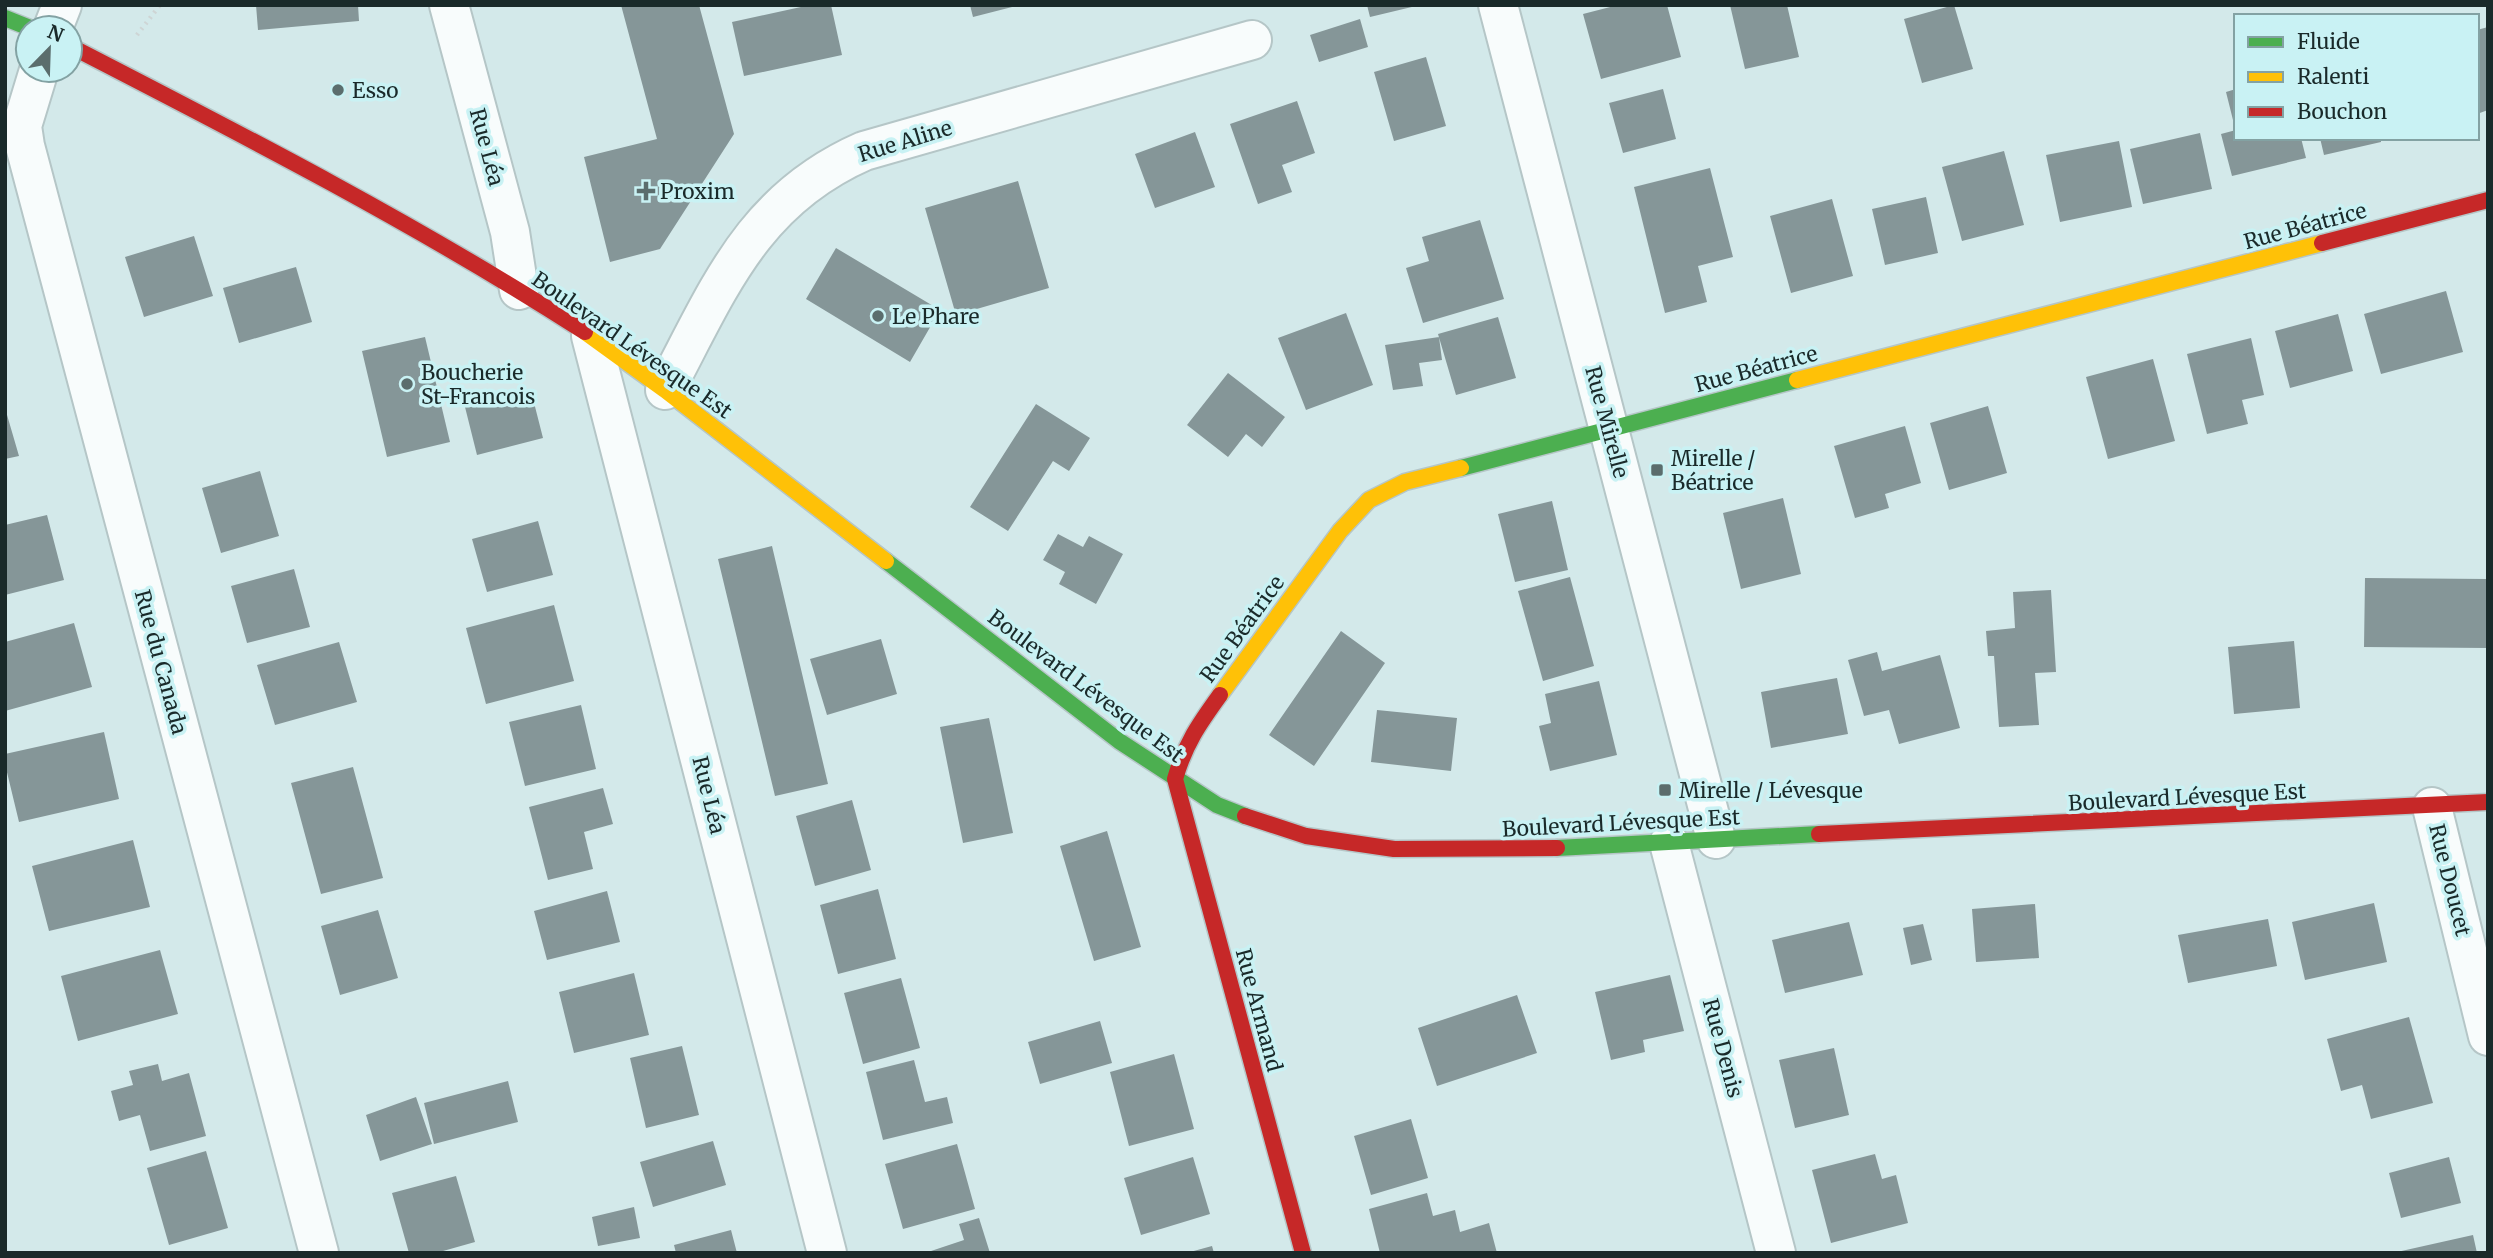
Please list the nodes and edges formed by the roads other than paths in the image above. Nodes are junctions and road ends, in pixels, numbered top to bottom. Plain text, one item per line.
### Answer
1 (449, 5) edge
2 (1498, 5) edge
3 (1252, 40) dead end
4 (84, 53) edge
5 (35, 84) edge
6 (2488, 200) edge
7 (519, 290) junction
8 (591, 336) junction
9 (665, 390) junction
10 (1609, 429) junction
11 (1175, 779) junction
12 (2488, 802) edge
13 (2432, 807) junction
14 (1716, 839) junction
15 (1669, 843) junction
16 (2488, 1036) edge
17 (319, 1253) edge
18 (827, 1253) edge
19 (1303, 1253) edge
20 (1776, 1253) edge

1 - 7 street, Rue Léa
2 - 10 street, Rue Mirelle
3 - 9 street, Rue Aline
4 - 7 street, Boulevard Lévesque Est
5 - 17 street, Rue du Canada
6 - 10 street, Rue Béatrice
7 - 8 street, Boulevard Lévesque Est
8 - 9 street, Boulevard Lévesque Est
8 - 18 street, Rue Léa
9 - 11 street, Boulevard Lévesque Est
10 - 11 street, Rue Béatrice
10 - 14 street, Rue Mirelle
11 - 15 street, Boulevard Lévesque Est
11 - 19 street, Rue Armand
12 - 13 street, Boulevard Lévesque Est
13 - 14 street, Boulevard Lévesque Est
13 - 16 street, Rue Doucet
14 - 15 street, Boulevard Lévesque Est
15 - 20 street, Rue Denis

